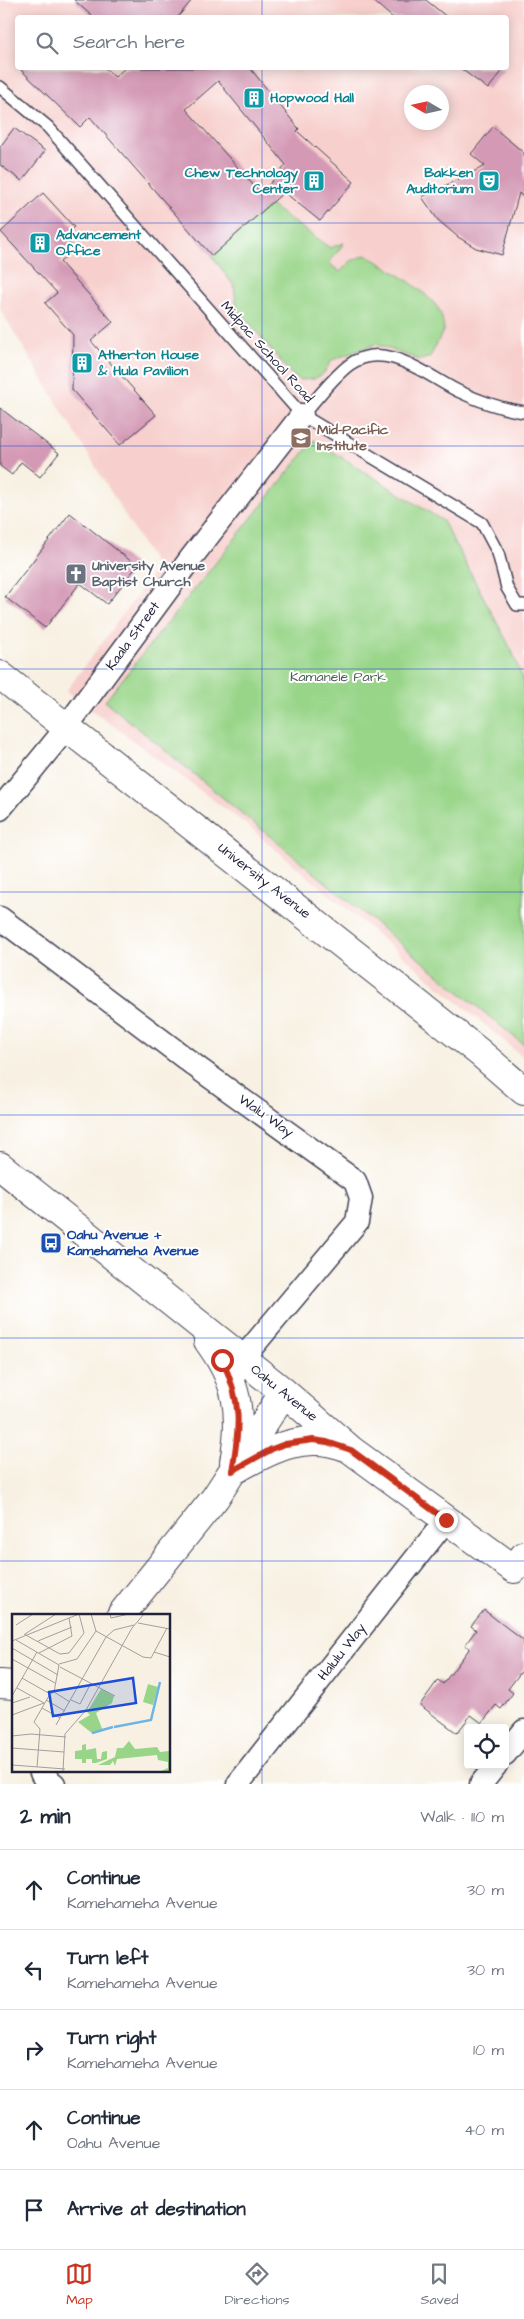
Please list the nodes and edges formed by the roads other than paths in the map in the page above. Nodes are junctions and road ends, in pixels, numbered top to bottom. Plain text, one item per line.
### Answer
1 (0, 87) edge
2 (524, 412) edge
3 (302, 415) junction
4 (524, 605) edge
5 (0, 675) edge
6 (65, 728) junction
7 (0, 809) edge
8 (0, 918) edge
9 (524, 1091) edge
10 (0, 1166) edge
11 (193, 1321) junction
12 (242, 1359) junction
13 (284, 1392) junction
14 (351, 1450) junction
15 (232, 1471) junction
16 (446, 1520) junction
17 (521, 1568) edge
18 (121, 1614) edge
19 (524, 1730) edge
20 (509, 1749) edge
21 (493, 1769) edge
22 (238, 1784) edge
23 (481, 1784) edge

1 - 3 lane, Midpac School Road
2 - 3 lane
3 - 4 lane, Midpac School Road
3 - 6 street, Kaala Street
5 - 6 street, University Avenue
6 - 7 street, Kaala Street
6 - 9 street, University Avenue
8 - 12 street, Walu Way
10 - 11 street, Oahu Avenue
11 - 12 street, Oahu Avenue
11 - 15 street
12 - 13 street, Oahu Avenue
13 - 14 street, Oahu Avenue
13 - 15 street
14 - 15 street
14 - 16 street, Oahu Avenue
15 - 18 street
16 - 17 street, Oahu Avenue
16 - 22 street, Halulu Way
19 - 20 street
21 - 23 street

